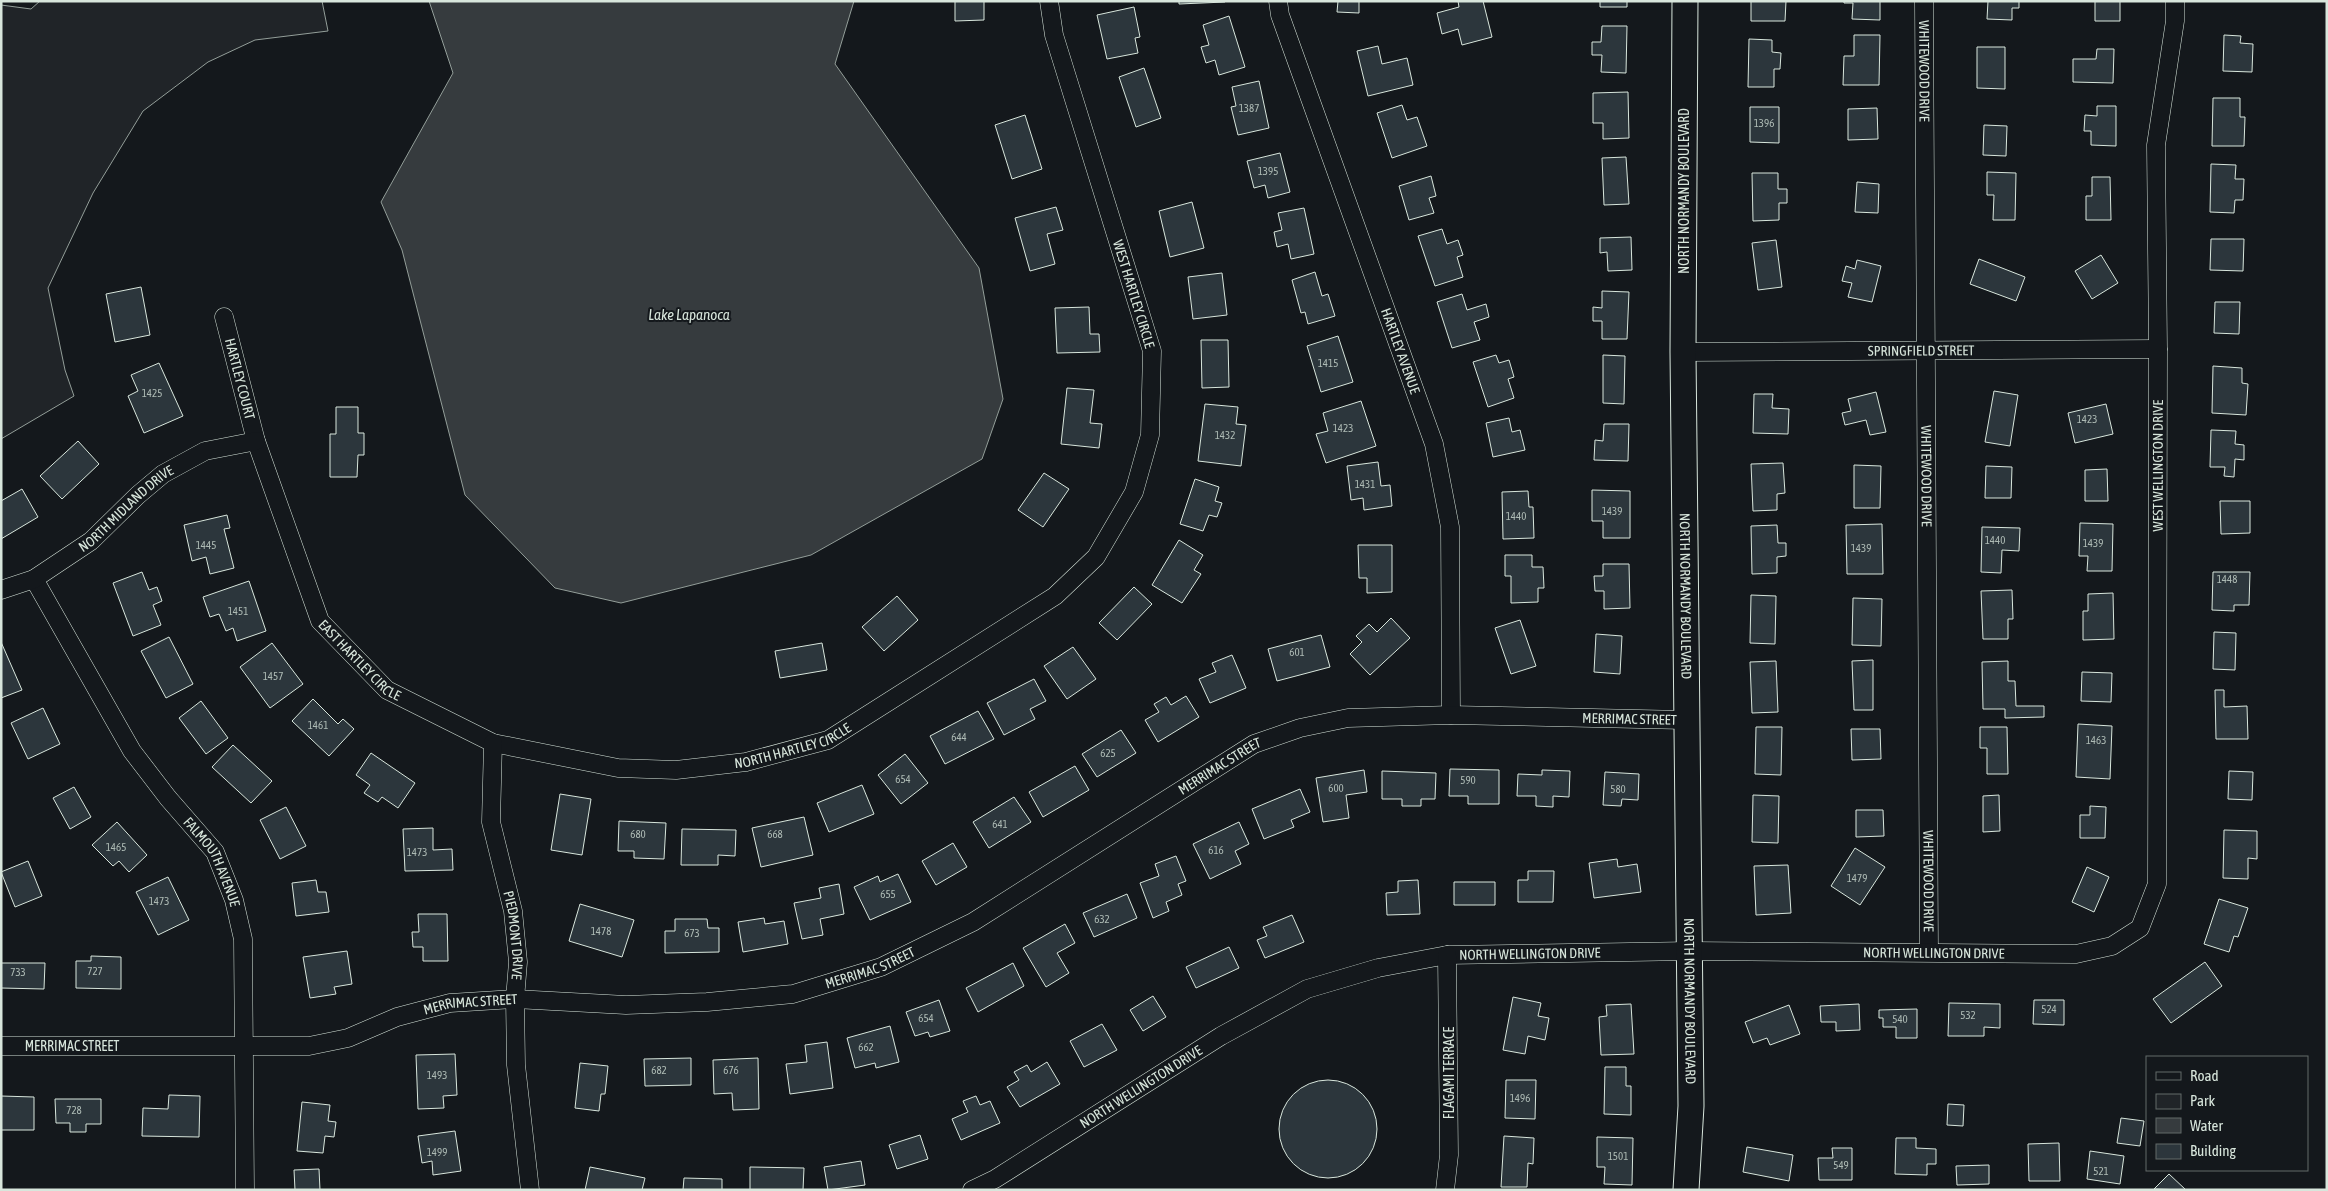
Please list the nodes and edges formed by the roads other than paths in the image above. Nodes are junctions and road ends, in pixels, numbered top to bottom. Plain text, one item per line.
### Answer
1 (1049, 1) edge
2 (1278, 1) edge
3 (1685, 1) edge
4 (1924, 1) edge
5 (2175, 1) edge
6 (224, 317) dead end
7 (2158, 349) junction
8 (1924, 351) junction
9 (1683, 352) junction
10 (256, 441) junction
11 (34, 579) junction
12 (1, 590) edge
13 (1055, 596) joint
14 (1451, 715) junction
15 (1686, 720) junction
16 (493, 743) junction
17 (2140, 928) joint
18 (1690, 951) junction
19 (1929, 952) junction
20 (1448, 955) junction
21 (515, 999) junction
22 (1, 1046) edge
23 (244, 1047) junction
24 (245, 1190) edge
25 (530, 1190) edge
26 (972, 1190) edge
27 (1445, 1190) edge
28 (1686, 1190) edge

1 - 13 street, WEST HARTLEY CIRCLE
2 - 14 street, HARTLEY AVENUE
3 - 9 street, NORTH NORMANDY BOULEVARD
4 - 8 street, WHITEWOOD DRIVE
5 - 7 street, WEST WELLINGTON DRIVE
6 - 10 street, HARTLEY COURT
7 - 8 street, SPRINGFIELD STREET
7 - 17 street, WEST WELLINGTON DRIVE
8 - 9 street, SPRINGFIELD STREET
8 - 19 street, WHITEWOOD DRIVE
9 - 15 street, NORTH NORMANDY BOULEVARD
10 - 11 street, NORTH MIDLAND DRIVE
10 - 16 street, EAST HARTLEY CIRCLE
11 - 12 street, NORTH MIDLAND DRIVE
11 - 23 street, FALMOUTH AVENUE
13 - 16 street, NORTH HARTLEY CIRCLE
14 - 15 street, MERRIMAC STREET
14 - 21 street, MERRIMAC STREET
15 - 18 street, NORTH NORMANDY BOULEVARD
16 - 21 street, PIEDMONT DRIVE
17 - 19 street, NORTH WELLINGTON DRIVE
18 - 19 street, NORTH WELLINGTON DRIVE
18 - 20 street, NORTH WELLINGTON DRIVE
18 - 28 street, NORTH NORMANDY BOULEVARD
20 - 26 street, NORTH WELLINGTON DRIVE
20 - 27 street, FLAGAMI TERRACE
21 - 23 street, MERRIMAC STREET
21 - 25 street, PIEDMONT DRIVE
22 - 23 street, MERRIMAC STREET
23 - 24 street, FALMOUTH AVENUE

